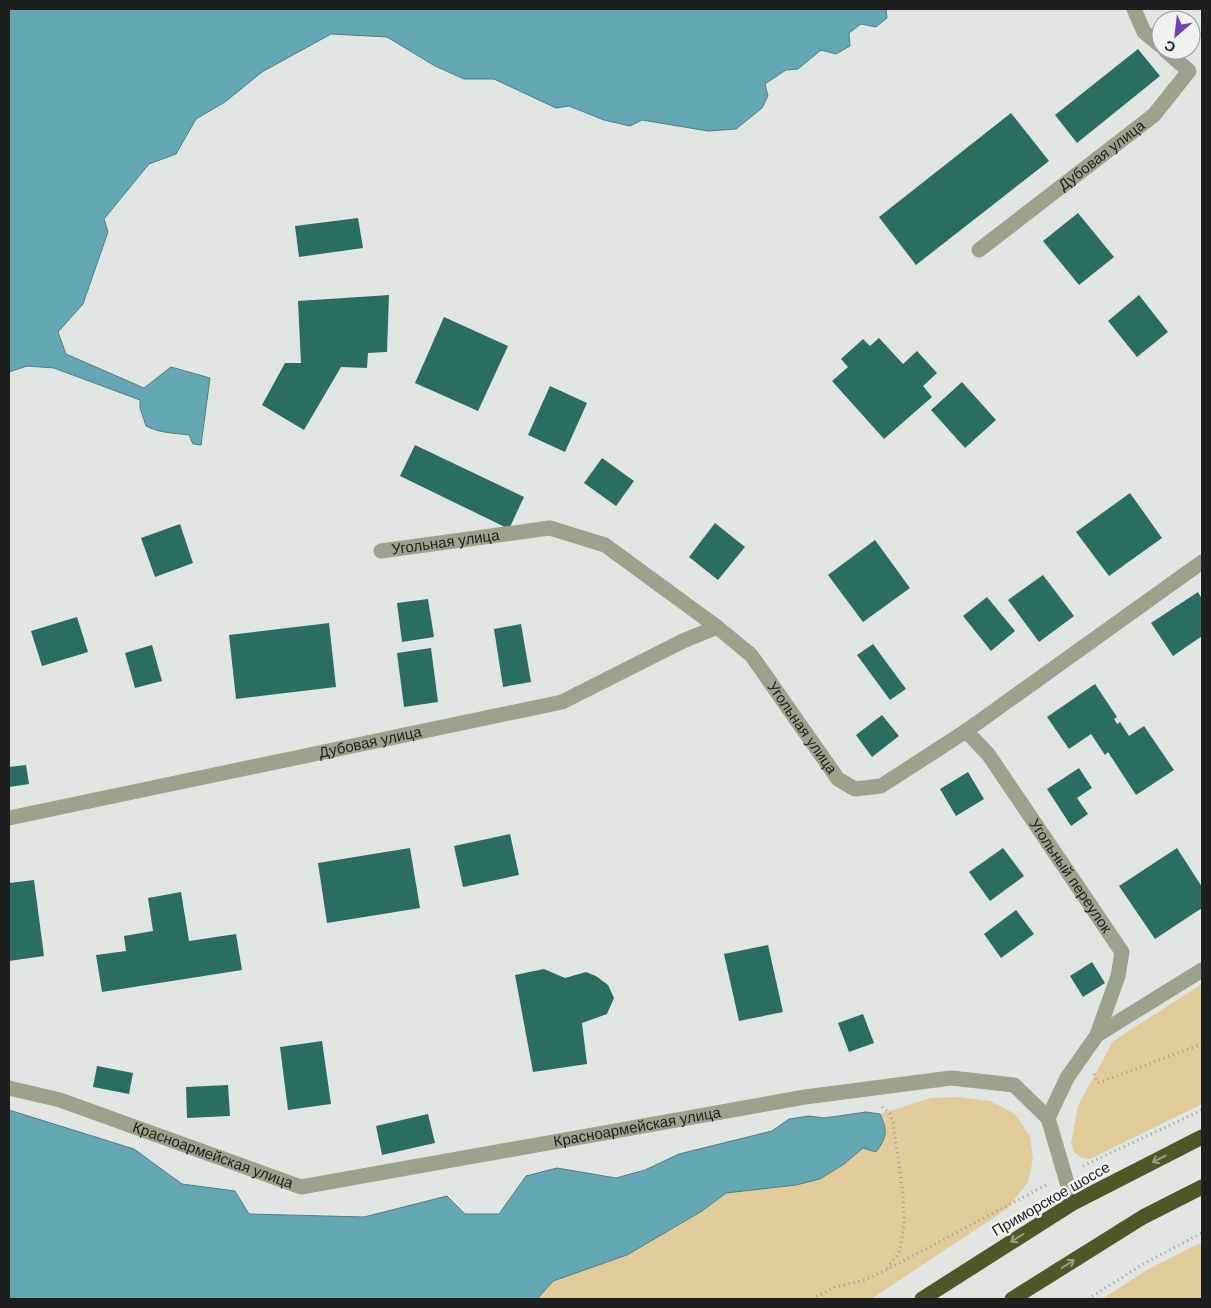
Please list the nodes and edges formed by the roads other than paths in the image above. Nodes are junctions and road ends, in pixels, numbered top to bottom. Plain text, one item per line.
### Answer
1 (1134, 9) edge
2 (1151, 38) edge
3 (1176, 60) edge
4 (980, 250) dead end
5 (381, 551) dead end
6 (1202, 562) edge
7 (717, 627) junction
8 (966, 731) junction
9 (9, 818) edge
10 (1202, 970) edge
11 (1097, 1035) junction
12 (9, 1088) edge
13 (1048, 1118) junction
14 (1202, 1137) edge
15 (1202, 1187) edge
16 (1073, 1203) junction
17 (922, 1299) edge
18 (1012, 1299) edge

1 - 2 street
3 - 4 street, Дубовая улица
5 - 7 street, Угольная улица
6 - 8 street, Угольная улица
7 - 8 street, Угольная улица
7 - 9 street, Дубовая улица
8 - 11 street, Угольный переулок
10 - 11 street
11 - 13 street
12 - 13 street, Красноармейская улица
13 - 16 street
14 -> 16 highway, Приморское шоссе
18 -> 15 highway
16 -> 17 highway, Приморское шоссе

